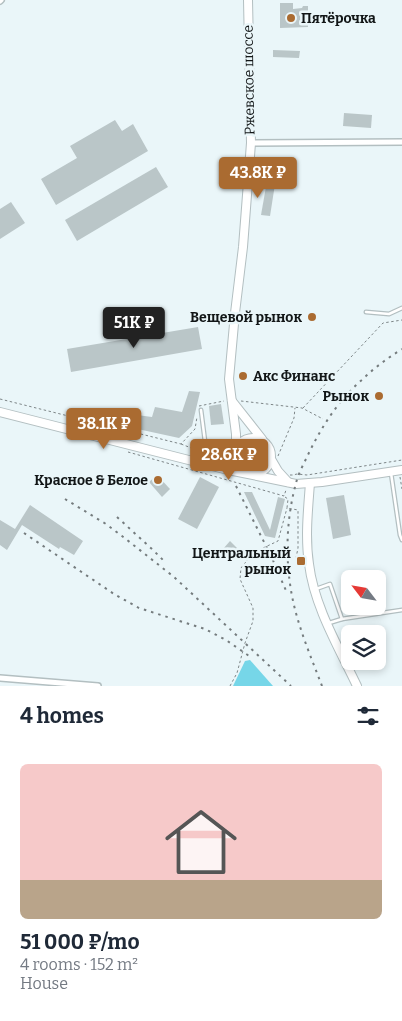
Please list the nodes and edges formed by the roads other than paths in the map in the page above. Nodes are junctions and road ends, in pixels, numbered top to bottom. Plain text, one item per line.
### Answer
1 (248, 0) edge
2 (402, 142) edge
3 (251, 143) junction
4 (402, 308) edge
5 (366, 312) dead end
6 (231, 399) junction
7 (201, 410) dead end
8 (0, 412) edge
9 (262, 440) junction
10 (236, 449) junction
11 (271, 459) junction
12 (205, 463) junction
13 (214, 466) junction
14 (402, 470) edge
15 (390, 472) junction
16 (250, 474) junction
17 (289, 478) junction
18 (310, 483) junction
19 (402, 540) edge
20 (314, 589) junction
21 (402, 610) edge
22 (342, 619) junction
23 (327, 623) junction
24 (0, 678) edge
25 (98, 686) edge
26 (357, 686) edge

1 - 3 street, Ржевское шоссе
2 - 3 street
3 - 6 street, Ржевское шоссе
4 - 5 lane
6 - 9 street
6 - 10 street, Ржевское шоссе
7 - 12 lane
8 - 12 street
9 - 10 street
9 - 11 street
10 - 13 street
10 - 16 street
11 - 16 street
11 - 17 street
12 - 13 street
13 - 16 street
14 - 15 street
15 - 18 street
15 - 19 lane
16 - 17 street
17 - 18 street
18 - 20 street
20 - 22 lane
20 - 23 street
21 - 22 lane
22 - 23 lane
23 - 26 street
24 - 25 street

